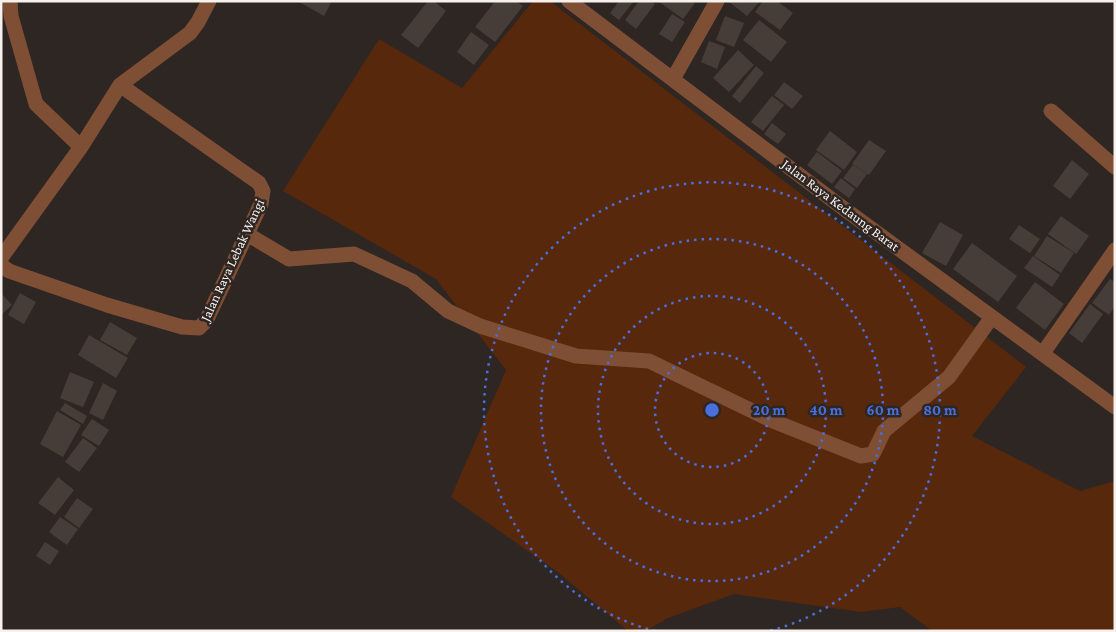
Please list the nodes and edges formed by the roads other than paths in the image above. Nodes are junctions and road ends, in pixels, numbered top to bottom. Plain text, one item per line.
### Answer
1 (10, 1) edge
2 (209, 1) edge
3 (569, 1) edge
4 (717, 1) edge
5 (673, 79) junction
6 (120, 85) junction
7 (1051, 111) dead end
8 (81, 147) junction
9 (1115, 167) edge
10 (247, 234) junction
11 (1115, 250) edge
12 (1, 258) edge
13 (1, 265) edge
14 (992, 317) junction
15 (1043, 353) junction
16 (1115, 407) edge

1 - 8 street
2 - 6 street
3 - 5 street, Jalan Raya Kedaung Barat
4 - 5 street
5 - 14 street, Jalan Raya Kedaung Barat
6 - 8 street
6 - 10 street, Jalan Raya Lebak Wangi
7 - 9 street
8 - 12 street
10 - 13 street, Jalan Raya Lebak Wangi
10 - 14 street
11 - 15 street
14 - 15 street, Jalan Raya Kedaung Barat
15 - 16 street, Jalan Raya Kedaung Barat

